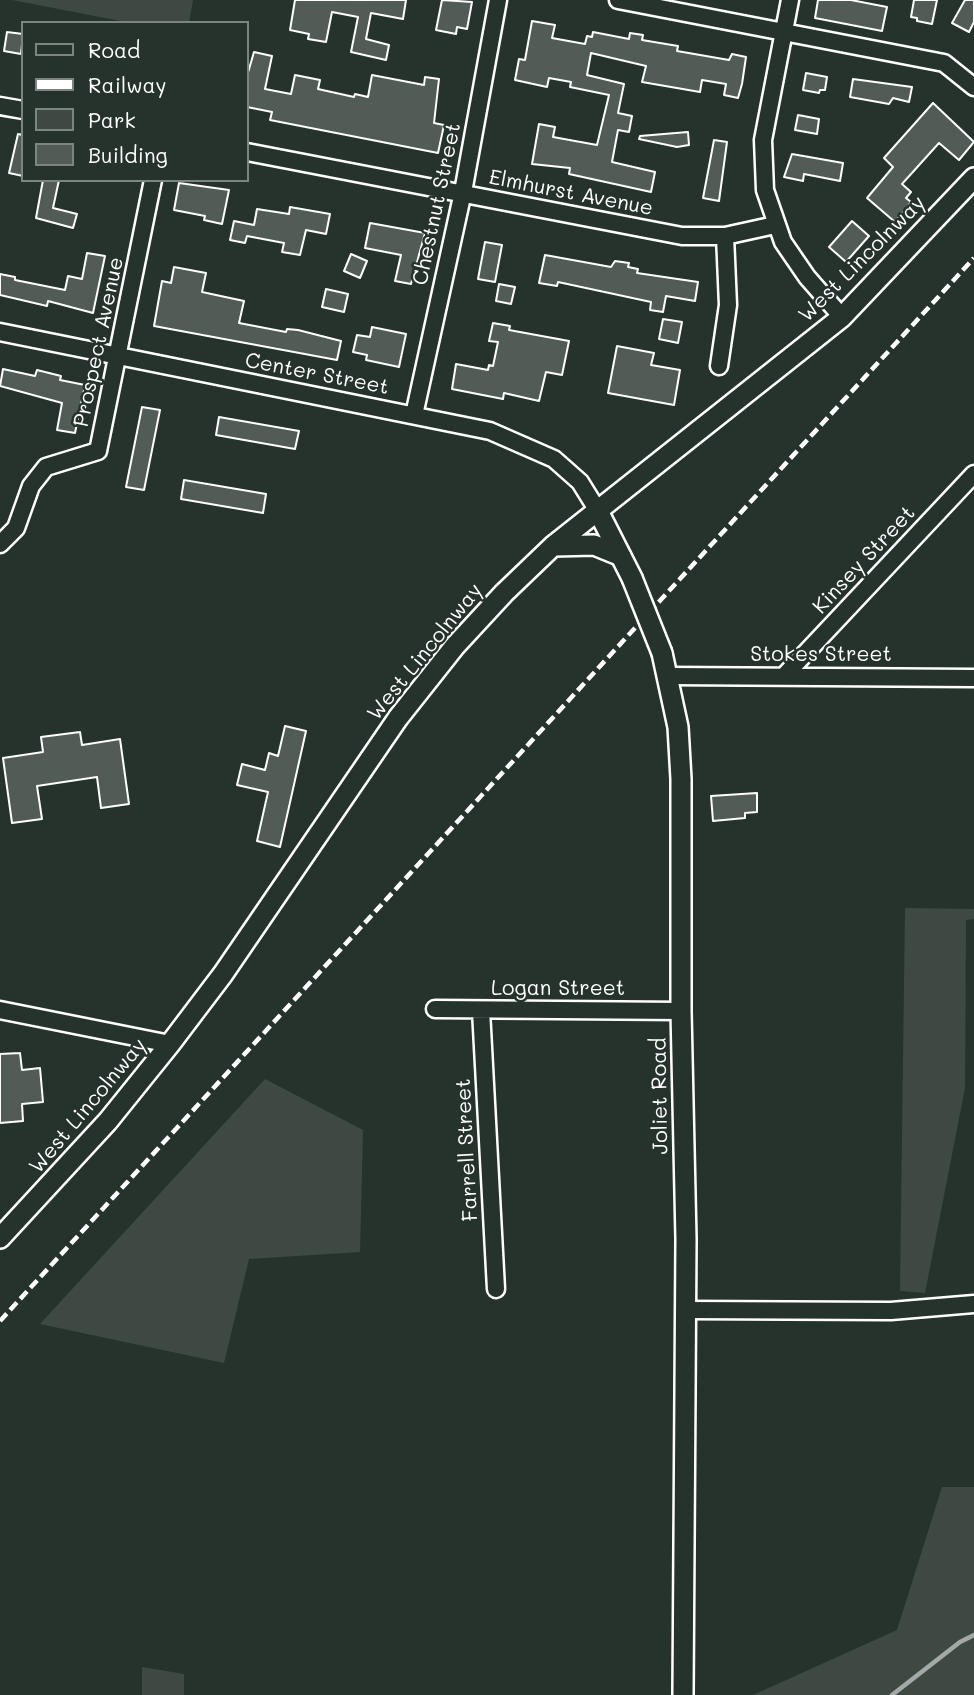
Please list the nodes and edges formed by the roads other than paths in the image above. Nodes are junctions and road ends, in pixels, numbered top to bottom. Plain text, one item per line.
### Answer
1 (498, 0) edge
2 (618, 0) edge
3 (790, 0) edge
4 (784, 33) junction
5 (974, 87) edge
6 (0, 106) edge
7 (21, 110) edge
8 (248, 152) edge
9 (974, 178) edge
10 (153, 182) edge
11 (463, 192) junction
12 (775, 225) junction
13 (725, 236) junction
14 (842, 317) junction
15 (0, 332) edge
16 (117, 356) junction
17 (719, 366) dead end
18 (414, 415) junction
19 (974, 474) edge
20 (598, 511) junction
21 (0, 544) edge
22 (553, 546) junction
23 (621, 555) junction
24 (785, 675) junction
25 (668, 676) junction
26 (974, 678) edge
27 (435, 1009) dead end
28 (0, 1010) edge
29 (481, 1010) junction
30 (681, 1011) junction
31 (170, 1044) junction
32 (0, 1238) edge
33 (496, 1289) dead end
34 (974, 1304) edge
35 (686, 1310) junction
36 (682, 1695) edge

1 - 11 street, Chestnut Street
2 - 4 street
3 - 4 street
4 - 5 street
4 - 12 street
6 - 7 street
8 - 11 street, Elmhurst Avenue
9 - 14 main road, West Lincolnway
10 - 16 street, Prospect Avenue
11 - 13 street, Elmhurst Avenue
11 - 18 street, Chestnut Street
12 - 13 street, Elmhurst Avenue
12 - 14 street
13 - 17 street
14 - 20 main road, West Lincolnway
15 - 16 street, Center Street
16 - 18 street, Center Street
16 - 21 street, Prospect Avenue
18 - 20 street, Center Street
19 - 24 street, Kinsey Street
20 - 22 main road, West Lincolnway
20 - 23 main road, Joliet Road
22 - 23 main road
22 - 31 main road, West Lincolnway
23 - 25 main road, Joliet Road, bridge
24 - 25 street, Stokes Street
24 - 26 street, Stokes Street
25 - 30 main road, Joliet Road
27 - 29 street, Logan Street
28 - 31 street
29 - 30 street, Logan Street
29 - 33 street, Farrell Street
30 - 35 main road, Joliet Road
31 - 32 main road, West Lincolnway
34 - 35 street
35 - 36 main road, Joliet Road

